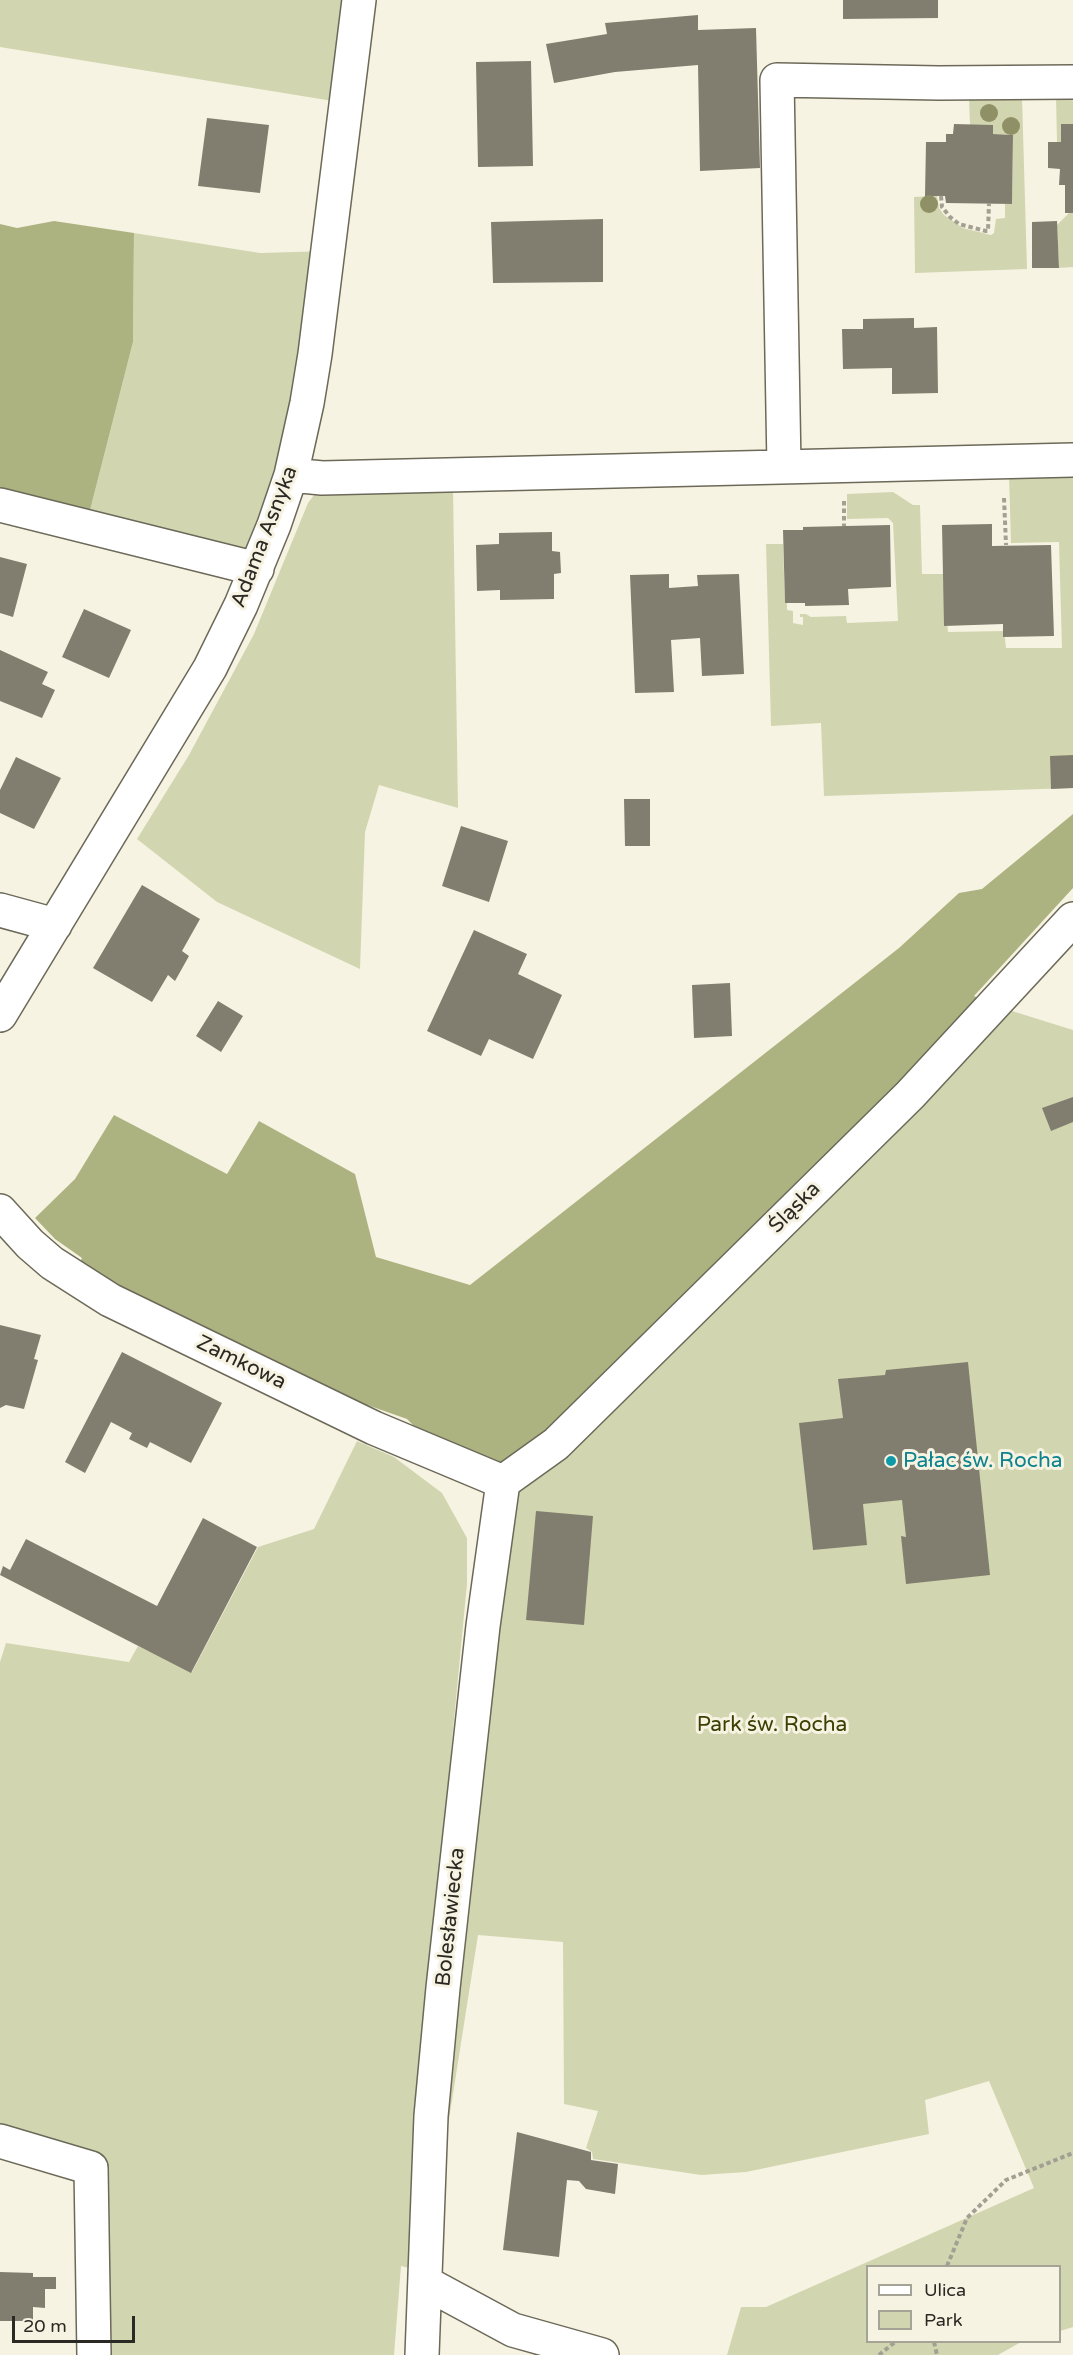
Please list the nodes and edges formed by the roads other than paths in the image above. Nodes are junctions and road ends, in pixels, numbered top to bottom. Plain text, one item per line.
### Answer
1 (359, 0) edge
2 (1073, 82) edge
3 (1073, 460) edge
4 (784, 466) junction
5 (291, 475) junction
6 (0, 505) edge
7 (257, 568) junction
8 (0, 910) edge
9 (1073, 919) edge
10 (55, 925) junction
11 (0, 1015) edge
12 (0, 1211) edge
13 (503, 1482) junction
14 (0, 2141) edge
15 (426, 2283) junction
16 (93, 2355) edge
17 (422, 2355) edge
18 (602, 2355) edge

1 - 5 street, Adama Asnyka
2 - 4 street
3 - 4 street
4 - 5 street
5 - 7 street, Adama Asnyka
6 - 7 street
7 - 10 street, Adama Asnyka
8 - 10 street
9 - 13 street, Śląska
10 - 11 street, Adama Asnyka
12 - 13 street, Zamkowa
13 - 15 street, Bolesławiecka
14 - 16 street
15 - 17 street, Bolesławiecka
15 - 18 street

